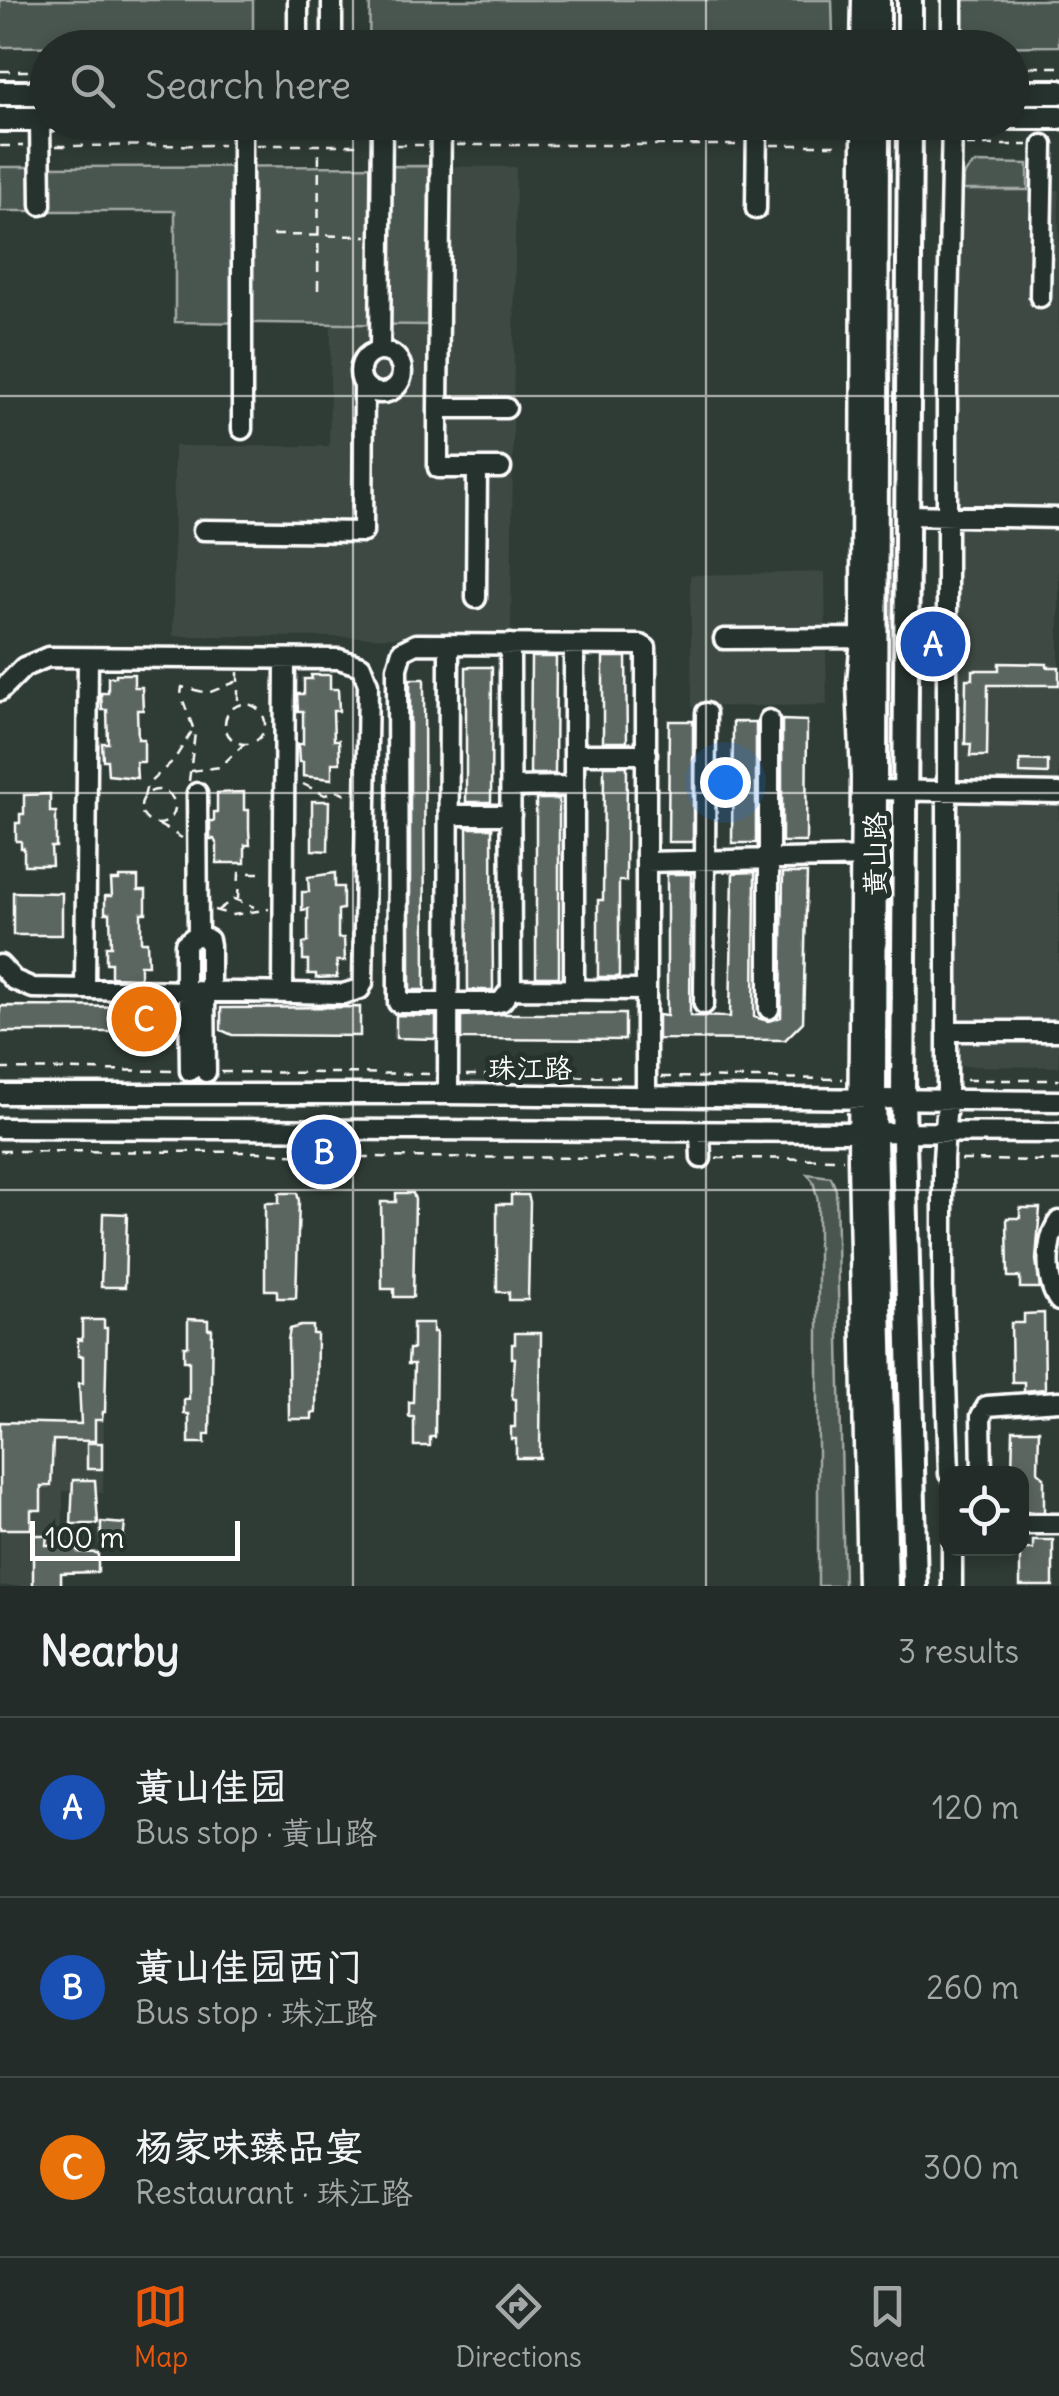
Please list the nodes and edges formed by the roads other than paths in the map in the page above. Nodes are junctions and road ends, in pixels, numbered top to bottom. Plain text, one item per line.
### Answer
1 (298, 0) edge
2 (332, 0) edge
3 (862, 0) edge
4 (878, 0) edge
5 (910, 0) edge
6 (952, 0) edge
7 (298, 30) edge
8 (332, 30) edge
9 (862, 30) edge
10 (878, 30) edge
11 (910, 30) edge
12 (952, 30) edge
13 (1029, 92) edge
14 (1059, 92) edge
15 (0, 93) edge
16 (30, 93) edge
17 (1029, 117) edge
18 (1059, 117) edge
19 (30, 118) edge
20 (0, 119) edge
21 (41, 140) edge
22 (242, 140) edge
23 (382, 140) edge
24 (440, 140) edge
25 (756, 140) edge
26 (863, 140) edge
27 (877, 140) edge
28 (910, 140) edge
29 (953, 140) edge
30 (1043, 145) road end
31 (41, 205) dead end
32 (756, 210) dead end
33 (1040, 298) dead end
34 (380, 350) junction
35 (364, 385) junction
36 (438, 408) junction
37 (506, 408) dead end
38 (242, 429) dead end
39 (477, 468) junction
40 (501, 468) dead end
41 (907, 514) junction
42 (947, 516) junction
43 (1059, 518) edge
44 (203, 530) dead end
45 (476, 598) dead end
46 (724, 638) dead end
47 (868, 638) junction
48 (449, 644) junction
49 (510, 644) junction
50 (574, 645) junction
51 (88, 658) junction
52 (286, 659) junction
53 (0, 691) edge
54 (706, 712) dead end
55 (770, 720) dead end
56 (574, 754) junction
57 (647, 754) junction
58 (574, 786) junction
59 (511, 787) junction
60 (875, 790) junction
61 (905, 791) junction
62 (947, 791) junction
63 (1059, 793) edge
64 (197, 794) road end
65 (449, 814) junction
66 (511, 814) junction
67 (646, 856) junction
68 (705, 857) junction
69 (867, 857) junction
70 (769, 858) junction
71 (0, 965) edge
72 (512, 988) junction
73 (85, 989) junction
74 (574, 989) junction
75 (646, 990) junction
76 (197, 991) junction
77 (282, 993) junction
78 (449, 1002) junction
79 (704, 1004) dead end
80 (769, 1009) dead end
81 (947, 1030) junction
82 (1059, 1032) edge
83 (646, 1087) junction
84 (3, 1094) edge
85 (198, 1094) junction
86 (389, 1094) junction
87 (448, 1094) junction
88 (564, 1096) junction
89 (866, 1099) junction
90 (903, 1099) junction
91 (946, 1100) junction
92 (1059, 1101) edge
93 (2, 1128) edge
94 (198, 1128) junction
95 (388, 1129) junction
96 (563, 1131) junction
97 (866, 1131) junction
98 (904, 1131) junction
99 (945, 1131) junction
100 (700, 1132) junction
101 (1059, 1133) edge
102 (701, 1158) road end
103 (1059, 1221) edge
104 (1059, 1301) edge
105 (1059, 1401) edge
106 (982, 1451) junction
107 (912, 1466) junction
108 (954, 1466) edge
109 (956, 1466) edge
110 (982, 1466) edge
111 (939, 1468) edge
112 (1029, 1524) edge
113 (1059, 1524) edge
114 (952, 1556) edge
115 (868, 1586) edge
116 (886, 1586) edge
117 (915, 1586) edge
118 (952, 1586) edge

1 - 7 street
2 - 8 street
3 - 9 street
4 - 10 main road
5 - 11 main road
6 - 12 street
13 - 14 main road
15 - 16 main road
17 - 18 main road
19 - 20 main road
21 - 31 street
22 - 38 street
23 - 34 street
24 - 36 street
25 - 32 street
26 - 47 street
27 - 47 main road, 黄山路
28 - 41 main road, 黄山路
29 - 42 street
30 - 33 street
34 - 35 street
34 - 35 street
35 - 44 street
36 - 37 street
36 - 39 street
39 - 40 street
39 - 45 street
41 - 42 street
41 - 61 main road, 黄山路
42 - 43 street
42 - 62 street
46 - 47 street
47 - 60 main road, 黄山路
47 - 69 street
48 - 49 street
48 - 65 street
48 - 78 street
49 - 50 street
49 - 59 street
50 - 56 street
50 - 57 street
51 - 52 street
51 - 53 street
51 - 73 street
52 - 77 street
52 - 77 street
54 - 68 street
55 - 70 street
56 - 57 street
56 - 58 street
57 - 67 street
58 - 59 street
58 - 74 street
59 - 66 street
60 - 61 street
60 - 69 main road, 黄山路
61 - 62 street
61 - 90 main road, 黄山路
62 - 63 street
62 - 81 street
64 - 76 street
65 - 66 street
65 - 78 street
66 - 72 street
67 - 68 street
67 - 75 street
68 - 70 street
68 - 79 street
69 - 70 street
69 - 89 main road, 黄山路
69 - 89 street
70 - 80 street
71 - 73 street
72 - 74 street
72 - 78 street
73 - 76 street
74 - 75 street
75 - 83 street
76 - 77 street
76 - 85 street
78 - 87 street
81 - 82 street
81 - 91 street
83 - 88 street, 珠江路
83 - 89 street, 珠江路
84 - 85 street, 珠江路
84 - 93 street
85 - 86 street, 珠江路
85 - 94 street
86 - 87 street, 珠江路
86 - 95 street
87 - 88 street, 珠江路
88 - 96 street
89 - 90 street, 珠江路
89 - 97 main road, 黄山路
90 - 91 street, 珠江路
90 - 98 main road, 黄山路
91 - 92 street, 珠江路
91 - 99 street
93 - 94 street
94 - 95 street
95 - 96 street
96 - 100 street
97 - 98 street
97 - 100 street
97 - 115 street
97 - 116 main road, 黄山路
98 - 99 street
98 - 107 main road, 黄山路
99 - 101 street
99 - 108 street
100 - 102 street
103 - 104 street
105 - 106 street
106 - 109 street
106 - 110 street
107 - 111 street
107 - 117 main road, 黄山路
112 - 113 street
114 - 118 street

